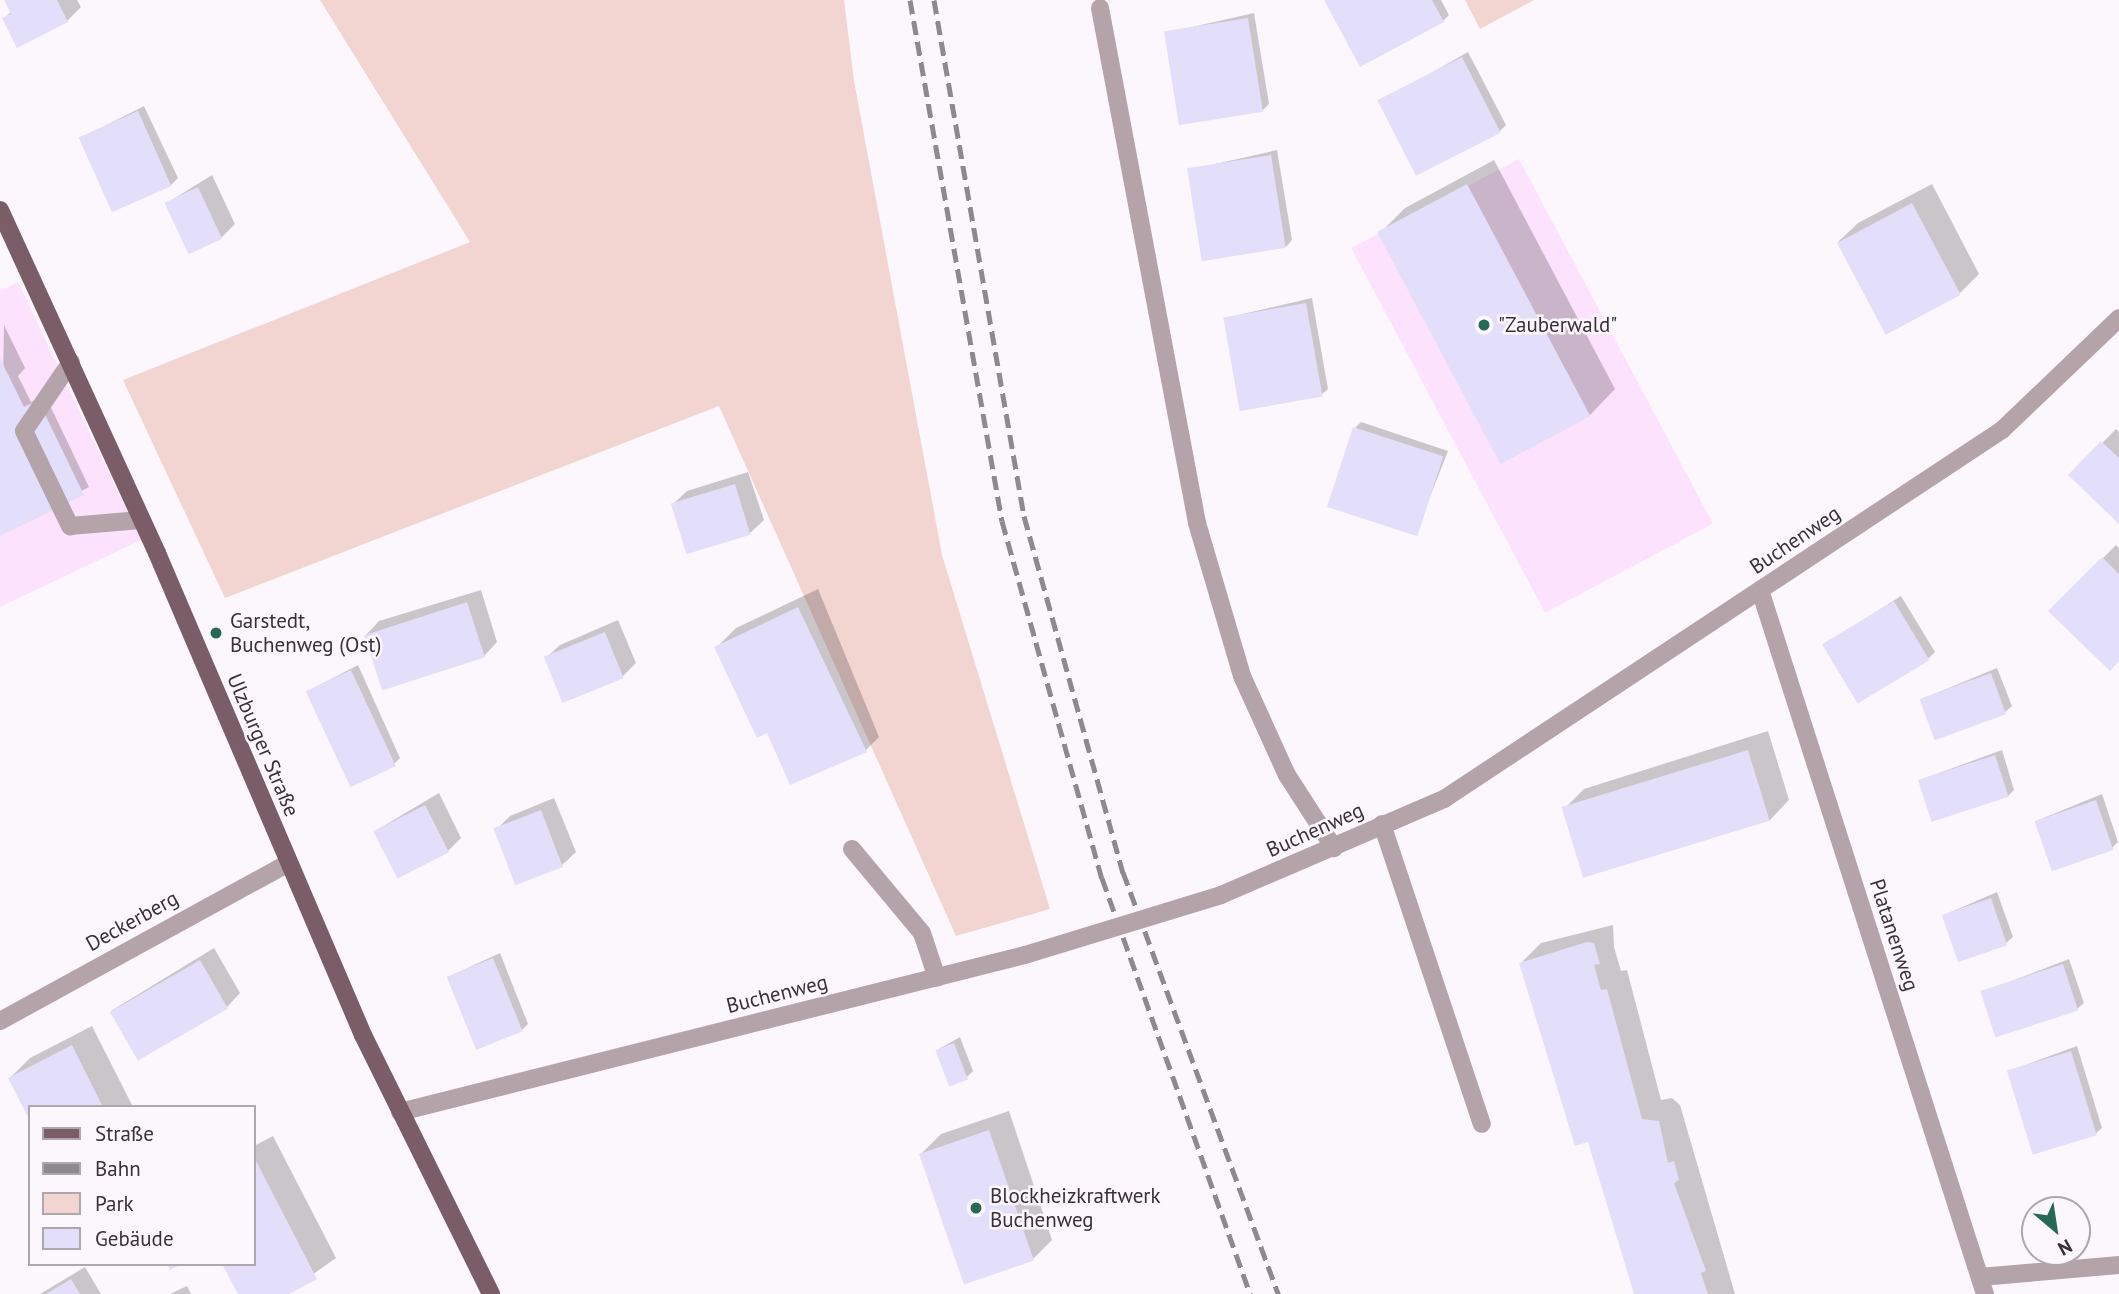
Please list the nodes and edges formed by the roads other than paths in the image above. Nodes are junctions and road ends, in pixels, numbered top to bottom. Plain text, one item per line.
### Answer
1 (1100, 8) dead end
2 (0, 210) edge
3 (2119, 318) edge
4 (71, 362) junction
5 (141, 520) junction
6 (1760, 590) junction
7 (1382, 824) junction
8 (1334, 848) junction
9 (852, 849) dead end
10 (288, 863) junction
11 (937, 978) junction
12 (0, 1021) edge
13 (400, 1112) junction
14 (1482, 1124) dead end
15 (2119, 1265) edge
16 (1982, 1285) edge
17 (491, 1294) edge

1 - 8 street
2 - 4 main road, Ulzburger Straße
3 - 6 street, Buchenweg
4 - 5 main road, Ulzburger Straße
4 - 5 street
5 - 10 main road, Ulzburger Straße
6 - 7 street, Buchenweg
6 - 16 street, Platanenweg
7 - 8 street, Buchenweg
7 - 14 street
8 - 11 street, Buchenweg, bridge
9 - 11 street
10 - 12 street, Deckerberg
10 - 13 main road, Ulzburger Straße
11 - 13 street, Buchenweg
13 - 17 main road, Ulzburger Straße
15 - 16 street

